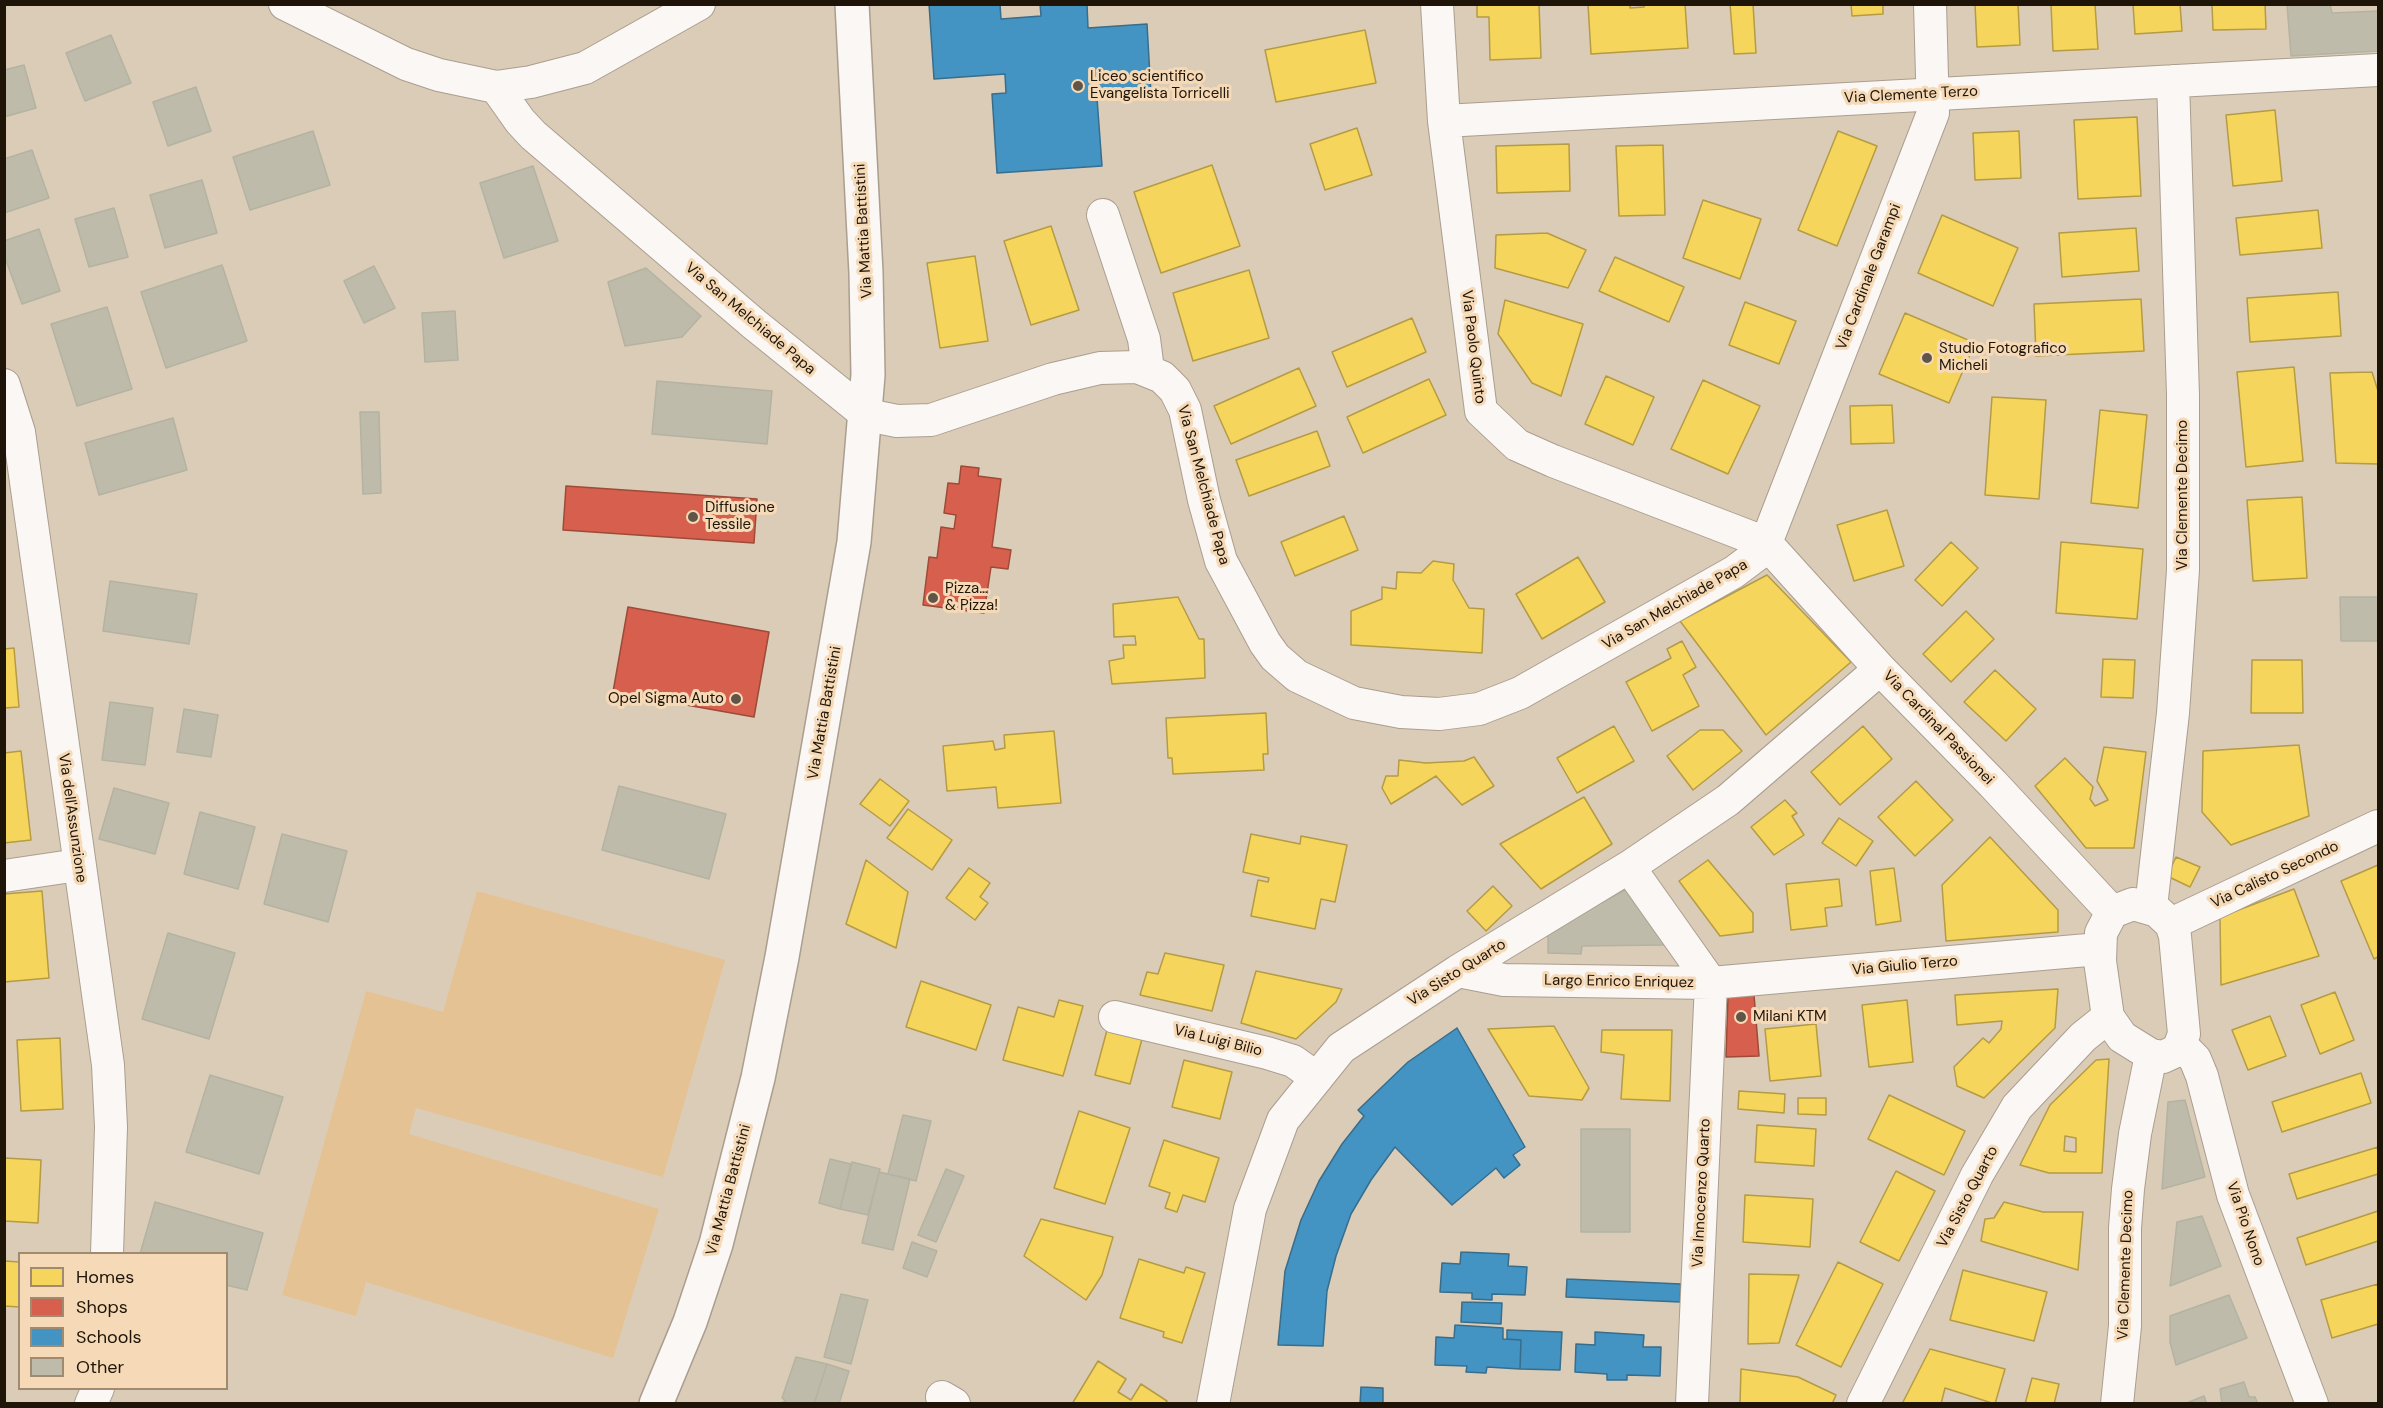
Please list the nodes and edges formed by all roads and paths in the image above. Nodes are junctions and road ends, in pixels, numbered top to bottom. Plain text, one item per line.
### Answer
1 (285, 4) edge
2 (699, 4) edge
3 (852, 4) edge
4 (1437, 4) edge
5 (1930, 4) edge
6 (2379, 70) edge
7 (2173, 81) junction
8 (496, 87) junction
9 (1934, 93) junction
10 (1444, 121) junction
11 (1103, 215) dead end
12 (1148, 370) junction
13 (4, 385) edge
14 (867, 415) junction
15 (1766, 543) junction
16 (1880, 669) junction
17 (2379, 826) edge
18 (78, 865) junction
19 (1629, 867) junction
20 (4, 876) edge
21 (2112, 912) junction
22 (2161, 916) junction
23 (2099, 950) junction
24 (1458, 971) junction
25 (1711, 983) junction
26 (1115, 1017) dead end
27 (2108, 1017) junction
28 (2181, 1045) junction
29 (2151, 1055) junction
30 (1317, 1078) junction
31 (107, 1252) edge
32 (98, 1390) edge
33 (91, 1404) edge
34 (656, 1404) edge
35 (1213, 1404) edge
36 (1692, 1404) edge
37 (1863, 1404) edge
38 (2117, 1404) edge
39 (2312, 1404) edge

1 - 8 street
2 - 8 street
3 - 14 main road, Via Mattia Battistini
4 - 10 street, Via Paolo Quinto
5 - 9 street, Via Cardinale Garampi
6 - 7 street, Via Clemente Terzo
7 - 9 street, Via Clemente Terzo
7 - 22 street, Via Clemente Decimo
8 - 14 street, Via San Melchiade Papa
9 - 10 street, Via Clemente Terzo
9 - 15 street, Via Cardinale Garampi
10 - 15 street, Via Paolo Quinto
11 - 12 street
12 - 14 street, Via San Melchiade Papa
12 - 15 street, Via San Melchiade Papa
13 - 18 street, Via dell'Assunzione
14 - 34 main road, Via Mattia Battistini
15 - 16 street, Via Cardinal Passionei
16 - 19 street, Via Sisto Quarto
16 - 21 street, Via Cardinal Passionei
17 - 22 street, Via Calisto Secondo
18 - 20 street
18 - 31 street, Via dell'Assunzione
19 - 24 street, Via Sisto Quarto
19 - 25 street, Largo Enrico Enriquez
21 - 22 street
21 - 23 street
22 - 28 street, Via Clemente Decimo
23 - 25 street, Via Giulio Terzo
23 - 27 street
24 - 25 street, Largo Enrico Enriquez
24 - 30 street, Via Sisto Quarto
25 - 36 street, Via Innocenzo Quarto
26 - 30 street, Via Luigi Bilio
27 - 29 street
27 - 37 street, Via Sisto Quarto
28 - 29 street
28 - 39 street, Via Pio Nono
29 - 38 street, Via Clemente Decimo
30 - 35 street, Via Sisto Quarto
32 - 33 street

